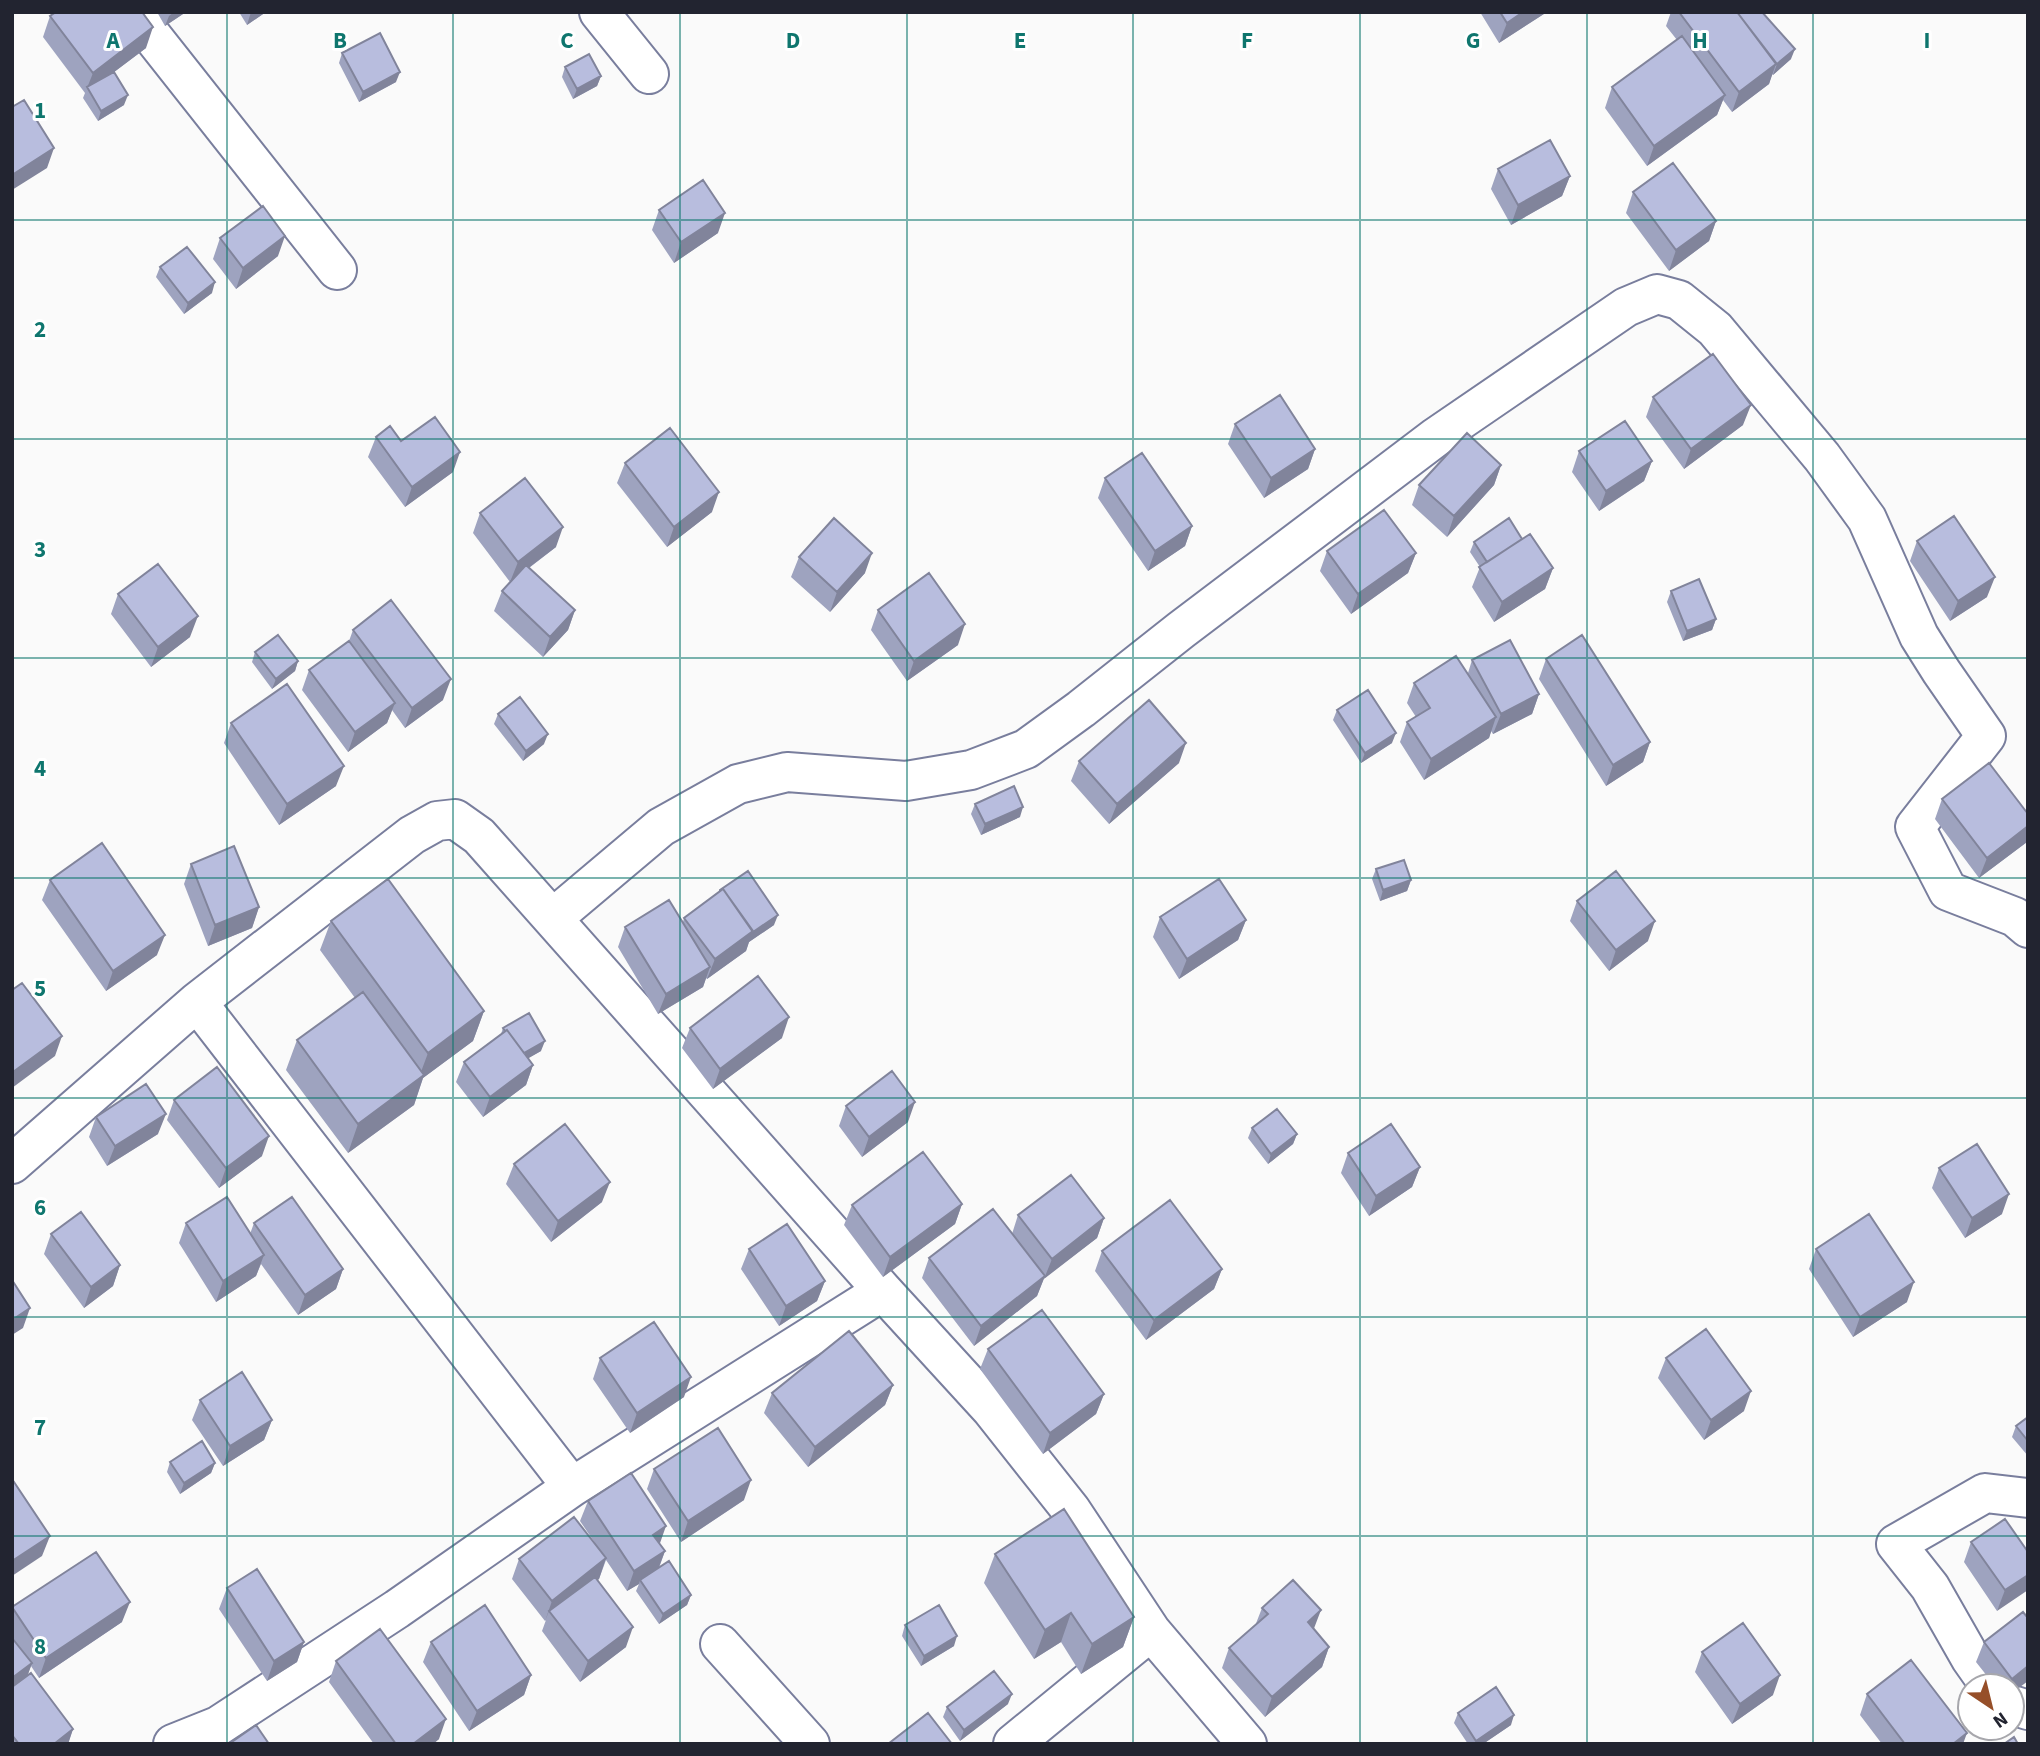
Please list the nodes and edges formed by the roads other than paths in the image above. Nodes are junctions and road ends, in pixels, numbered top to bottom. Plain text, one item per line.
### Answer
1 (134, 12) edge
2 (598, 12) edge
3 (649, 74) dead end
4 (337, 270) dead end
5 (553, 918) junction
6 (2028, 928) edge
7 (197, 1002) junction
8 (15, 1157) edge
9 (883, 1291) junction
10 (572, 1487) junction
11 (2028, 1498) edge
12 (1151, 1631) junction
13 (720, 1644) dead end
14 (1980, 1672) edge
15 (173, 1744) edge
16 (810, 1744) edge
17 (1013, 1744) edge
18 (1247, 1744) edge

1 - 4 street
2 - 3 street
5 - 6 street
5 - 7 street
5 - 9 street
7 - 8 street
7 - 10 street
9 - 10 street
9 - 12 street
10 - 15 street
11 - 14 street
12 - 17 street
12 - 18 street
13 - 16 street

